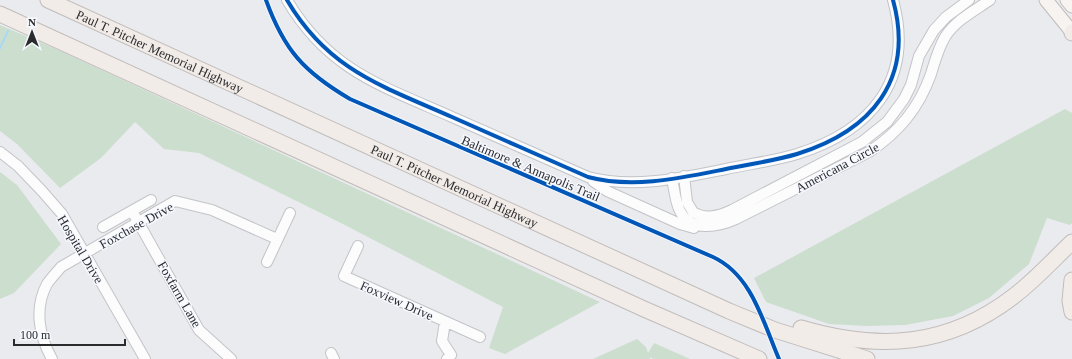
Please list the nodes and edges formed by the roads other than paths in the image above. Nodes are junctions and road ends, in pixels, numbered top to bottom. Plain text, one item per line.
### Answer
1 (48, 0) edge
2 (287, 0) edge
3 (894, 0) edge
4 (969, 0) edge
5 (990, 0) edge
6 (1046, 0) edge
7 (1067, 0) edge
8 (1072, 6) edge
9 (0, 14) edge
10 (1072, 32) edge
11 (0, 152) edge
12 (684, 176) junction
13 (588, 177) junction
14 (672, 178) junction
15 (151, 200) dead end
16 (132, 211) junction
17 (290, 214) dead end
18 (138, 222) junction
19 (716, 226) junction
20 (103, 227) dead end
21 (277, 239) junction
22 (1072, 242) edge
23 (358, 246) dead end
24 (85, 253) junction
25 (266, 262) dead end
26 (658, 280) junction
27 (1072, 280) edge
28 (1072, 312) edge
29 (445, 322) junction
30 (480, 337) dead end
31 (52, 359) edge
32 (145, 359) edge
33 (231, 359) edge
34 (447, 359) edge
35 (759, 359) edge
36 (867, 359) edge

1 - 26 highway, Paul T. Pitcher Memorial Highway
2 - 13 street
3 - 12 street
4 - 12 street, Americana Circle
5 - 19 street, Americana Circle
6 - 10 main road
7 - 8 main road
9 - 35 highway
11 - 24 street, Hospital Drive
12 - 14 street
13 - 14 street
13 - 19 street
14 - 19 street, Americana Circle
15 - 16 street
16 - 18 street, Foxfarm Lane
16 - 20 street
17 - 21 street
18 - 21 street, Foxchase Drive
18 - 24 street, Foxchase Drive
18 - 33 street, Foxfarm Lane
21 - 25 street
22 - 26 highway
23 - 29 street, Foxview Drive
24 - 31 street, Foxchase Drive
24 - 32 street, Hospital Drive
26 - 36 highway, Paul T. Pitcher Memorial Highway
27 - 28 highway
29 - 30 street, Foxview Drive
29 - 34 street

